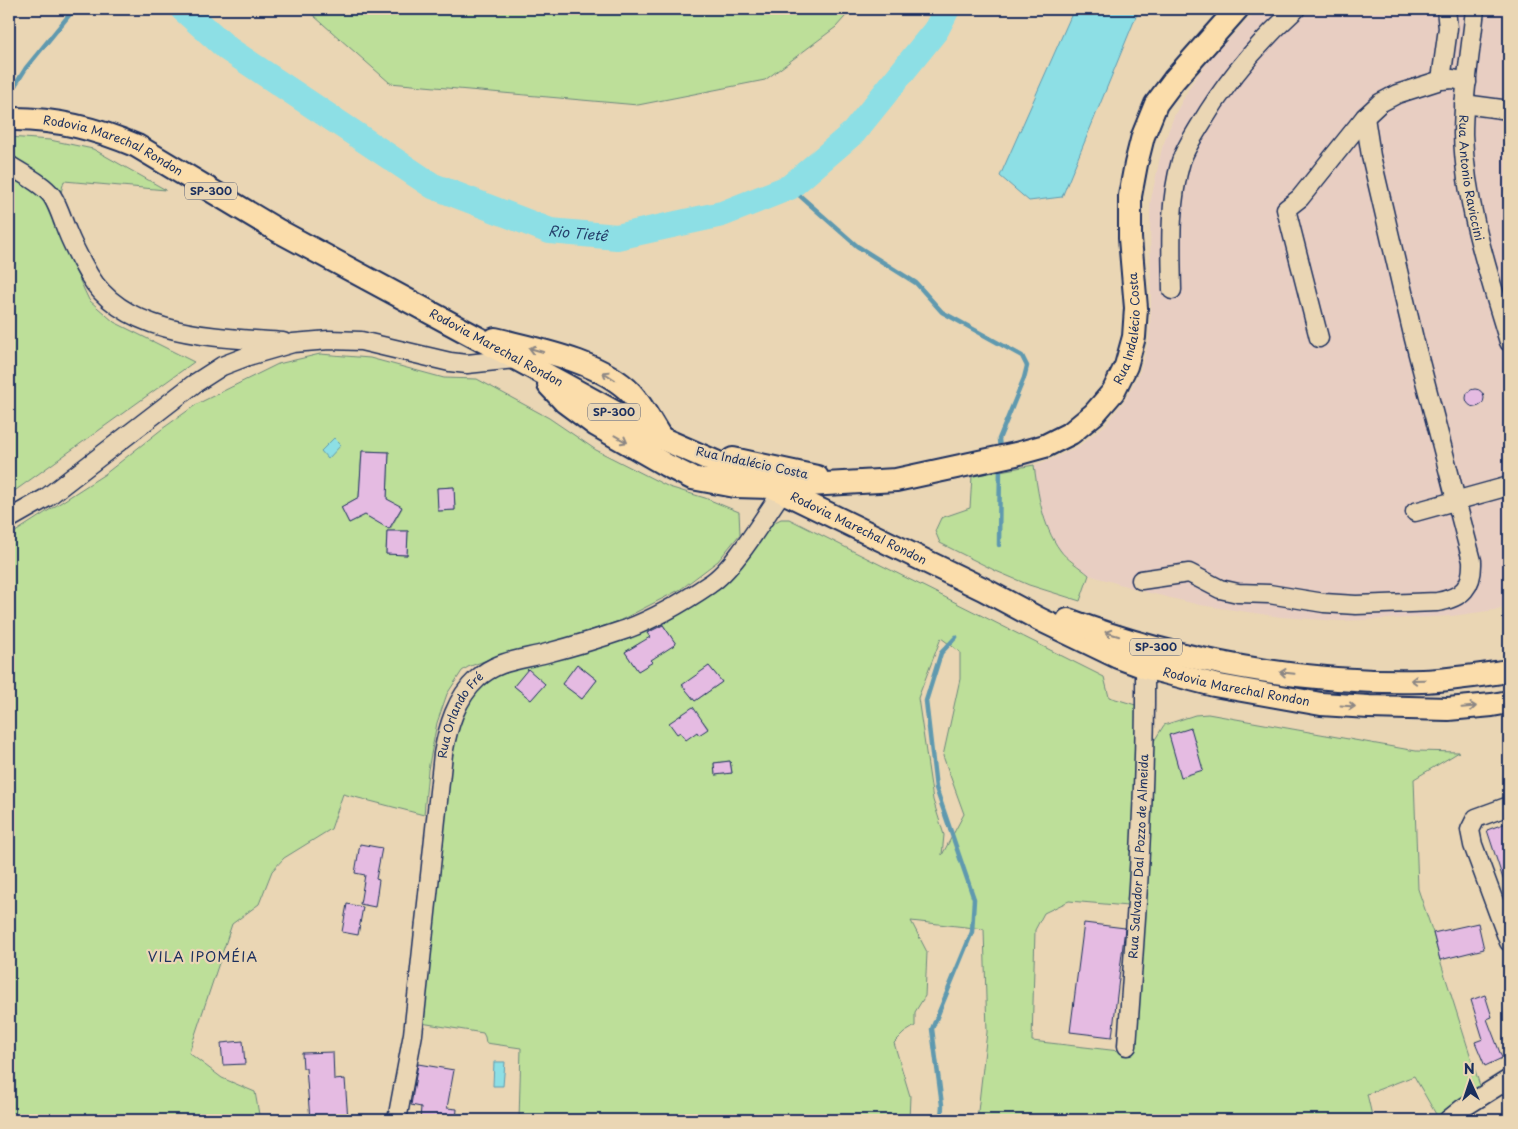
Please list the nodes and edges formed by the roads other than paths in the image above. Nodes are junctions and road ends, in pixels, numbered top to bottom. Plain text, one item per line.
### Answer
1 (1237, 9) edge
2 (1296, 9) edge
3 (1446, 9) edge
4 (1475, 9) edge
5 (1441, 80) junction
6 (1467, 82) junction
7 (1464, 104) junction
8 (1509, 110) edge
9 (1365, 117) junction
10 (9, 119) edge
11 (9, 165) edge
12 (1172, 290) dead end
13 (461, 330) junction
14 (1319, 338) dead end
15 (1509, 342) edge
16 (293, 343) junction
17 (515, 360) junction
18 (583, 364) junction
19 (565, 394) junction
20 (663, 440) junction
21 (686, 450) junction
22 (847, 483) junction
23 (1509, 486) edge
24 (778, 489) junction
25 (1456, 500) junction
26 (1415, 512) dead end
27 (9, 519) edge
28 (1141, 580) dead end
29 (983, 588) junction
30 (1145, 667) junction
31 (1509, 671) edge
32 (1509, 702) edge
33 (1509, 806) edge
34 (1509, 942) edge
35 (1127, 1046) dead end
36 (1509, 1079) edge
37 (397, 1120) edge
38 (1448, 1120) edge

1 - 22 main road, Rua Indalécio Costa
2 - 12 street
3 - 5 street
4 - 6 street, Rua Antonio Raviccini
5 - 6 street
5 - 9 street
6 - 7 street, Rua Antonio Raviccini
7 - 8 street
7 - 15 street, Rua Antonio Raviccini
9 - 14 street
9 - 25 street
10 - 13 main road, Rodovia Marechal Rondon / SP-300
11 - 16 street
13 - 17 main road, Rodovia Marechal Rondon / SP-300
18 -> 13 main road
16 - 17 street
16 - 27 street
17 - 19 main road, Rodovia Marechal Rondon / SP-300
18 - 19 main road
20 -> 18 main road
19 - 20 main road, Rodovia Marechal Rondon / SP-300
19 -> 24 main road, Rua Indalécio Costa
20 - 21 main road, Rodovia Marechal Rondon / SP-300
21 - 22 main road, Rua Indalécio Costa
21 - 24 main road, Rodovia Marechal Rondon / SP-300
22 - 24 main road, Rua Indalécio Costa
23 - 25 street
24 - 29 main road, Rodovia Marechal Rondon / SP-300
24 - 37 street, Rua Orlando Fré
25 - 26 street
25 - 28 street
29 - 30 main road, Rodovia Marechal Rondon / SP-300
31 -> 29 main road, Rodovia Marechal Rondon / SP-300
30 -> 32 main road, Rodovia Marechal Rondon / SP-300
30 - 35 street, Rua Salvador Dal Pozzo de Almeida
33 - 34 street
36 - 38 street

